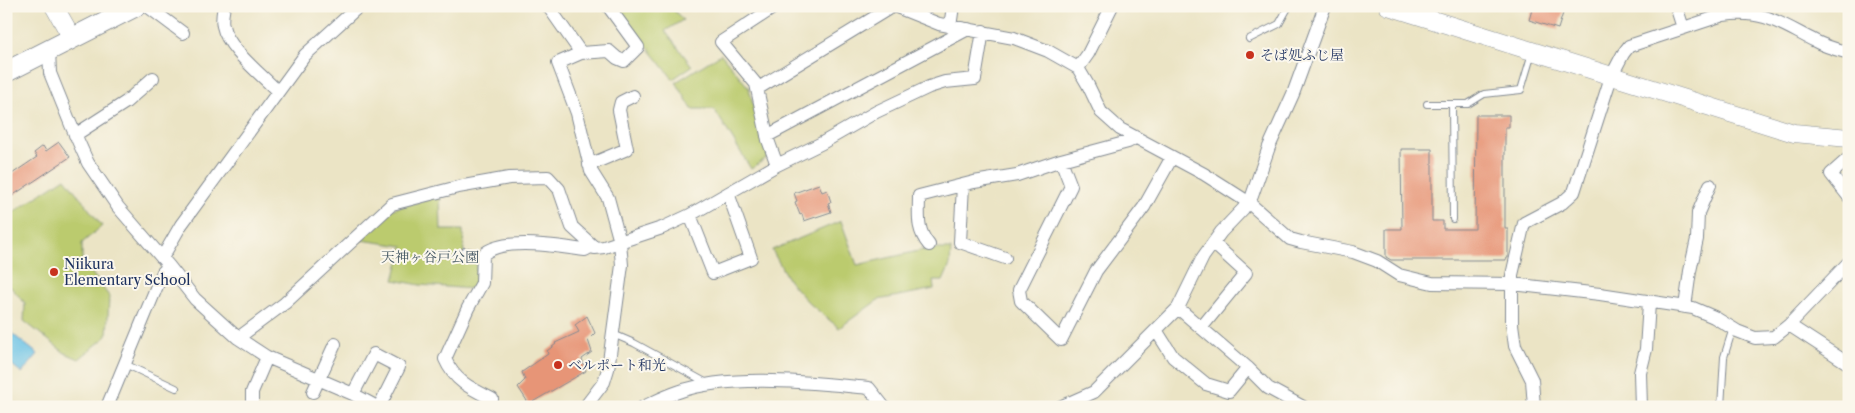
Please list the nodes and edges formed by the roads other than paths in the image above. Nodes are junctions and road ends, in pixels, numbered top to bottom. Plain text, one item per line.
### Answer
1 (54, 6) edge
2 (136, 6) edge
3 (146, 6) edge
4 (224, 6) edge
5 (359, 6) edge
6 (548, 6) edge
7 (608, 6) edge
8 (776, 6) edge
9 (893, 6) edge
10 (953, 6) edge
11 (1112, 6) edge
12 (1290, 6) edge
13 (1325, 6) edge
14 (1388, 6) edge
15 (1676, 6) edge
16 (1739, 10) edge
17 (950, 27) junction
18 (1683, 28) junction
19 (968, 29) junction
20 (983, 31) junction
21 (182, 33) dead end
22 (72, 38) junction
23 (1249, 40) dead end
24 (49, 50) junction
25 (581, 52) junction
26 (1532, 52) junction
27 (1849, 53) edge
28 (1078, 68) junction
29 (6, 72) edge
30 (1611, 77) junction
31 (153, 78) dead end
32 (757, 89) junction
33 (277, 91) junction
34 (633, 96) dead end
35 (1427, 104) dead end
36 (1452, 104) junction
37 (75, 135) junction
38 (767, 136) junction
39 (1135, 138) junction
40 (1849, 138) edge
41 (1172, 157) junction
42 (1849, 158) edge
43 (1061, 160) junction
44 (589, 165) junction
45 (777, 165) junction
46 (962, 185) junction
47 (1710, 185) dead end
48 (728, 193) junction
49 (1849, 197) edge
50 (1248, 202) junction
51 (690, 215) junction
52 (1453, 219) dead end
53 (620, 242) junction
54 (1213, 243) junction
55 (929, 245) dead end
56 (592, 246) junction
57 (465, 251) dead end
58 (483, 255) junction
59 (1006, 258) dead end
60 (166, 262) junction
61 (1849, 262) edge
62 (1512, 284) junction
63 (1649, 303) junction
64 (1686, 307) junction
65 (1178, 308) junction
66 (1789, 325) junction
67 (1201, 328) junction
68 (1733, 328) junction
69 (1156, 330) junction
70 (613, 334) junction
71 (238, 338) junction
72 (335, 344) dead end
73 (267, 357) junction
74 (125, 364) junction
75 (1849, 364) edge
76 (1248, 368) junction
77 (320, 379) junction
78 (710, 385) junction
79 (176, 388) dead end
80 (313, 392) dead end
81 (353, 394) junction
82 (1090, 401) edge
83 (107, 407) edge
84 (252, 407) edge
85 (378, 407) edge
86 (490, 407) edge
87 (585, 407) edge
88 (642, 407) edge
89 (884, 407) edge
90 (1060, 407) edge
91 (1303, 407) edge
92 (1534, 407) edge
93 (1641, 407) edge
94 (1720, 407) edge

1 - 22 street
2 - 22 main road
3 - 21 street
4 - 33 street
5 - 33 street
6 - 25 street
7 - 25 street
8 - 32 street
9 - 17 street
9 - 32 street
10 - 17 street
11 - 28 street
12 - 23 lane
13 - 50 street
14 - 26 street
15 - 18 street
16 - 18 street
16 - 27 street
17 - 19 street
18 - 30 street
19 - 20 street
19 - 38 street
20 - 28 street
20 - 45 street
22 - 24 main road
24 - 29 main road
24 - 37 street
25 - 44 street
26 - 30 street
26 - 36 lane
28 - 39 street
30 - 40 street
30 - 62 street
31 - 37 street
32 - 38 street
33 - 60 street
34 - 44 street
35 - 36 lane
36 - 52 lane
37 - 60 street
38 - 45 street
39 - 41 street
39 - 43 street
41 - 43 street
41 - 50 street
42 - 49 street
43 - 46 street
44 - 53 street
45 - 48 street
46 - 55 street
46 - 59 street
47 - 64 street
48 - 51 street
48 - 51 street
50 - 54 street
50 - 62 street
51 - 53 street
53 - 56 street
53 - 70 street
54 - 65 street
54 - 67 street
56 - 58 street
56 - 71 street
57 - 58 lane
58 - 86 street
60 - 71 street
60 - 74 street
61 - 66 street
62 - 63 street
62 - 92 street
63 - 64 street
63 - 93 street
64 - 68 street
65 - 67 street
65 - 69 street
66 - 68 street
66 - 75 street
67 - 76 street
68 - 94 lane
69 - 76 street
69 - 82 street
70 - 78 lane
70 - 87 street
71 - 73 street
72 - 77 street
73 - 77 street
73 - 84 street
74 - 79 lane
74 - 83 street
76 - 91 street
77 - 80 street
77 - 81 street
78 - 88 street
78 - 89 street
81 - 85 street
81 - 85 street
82 - 90 street

